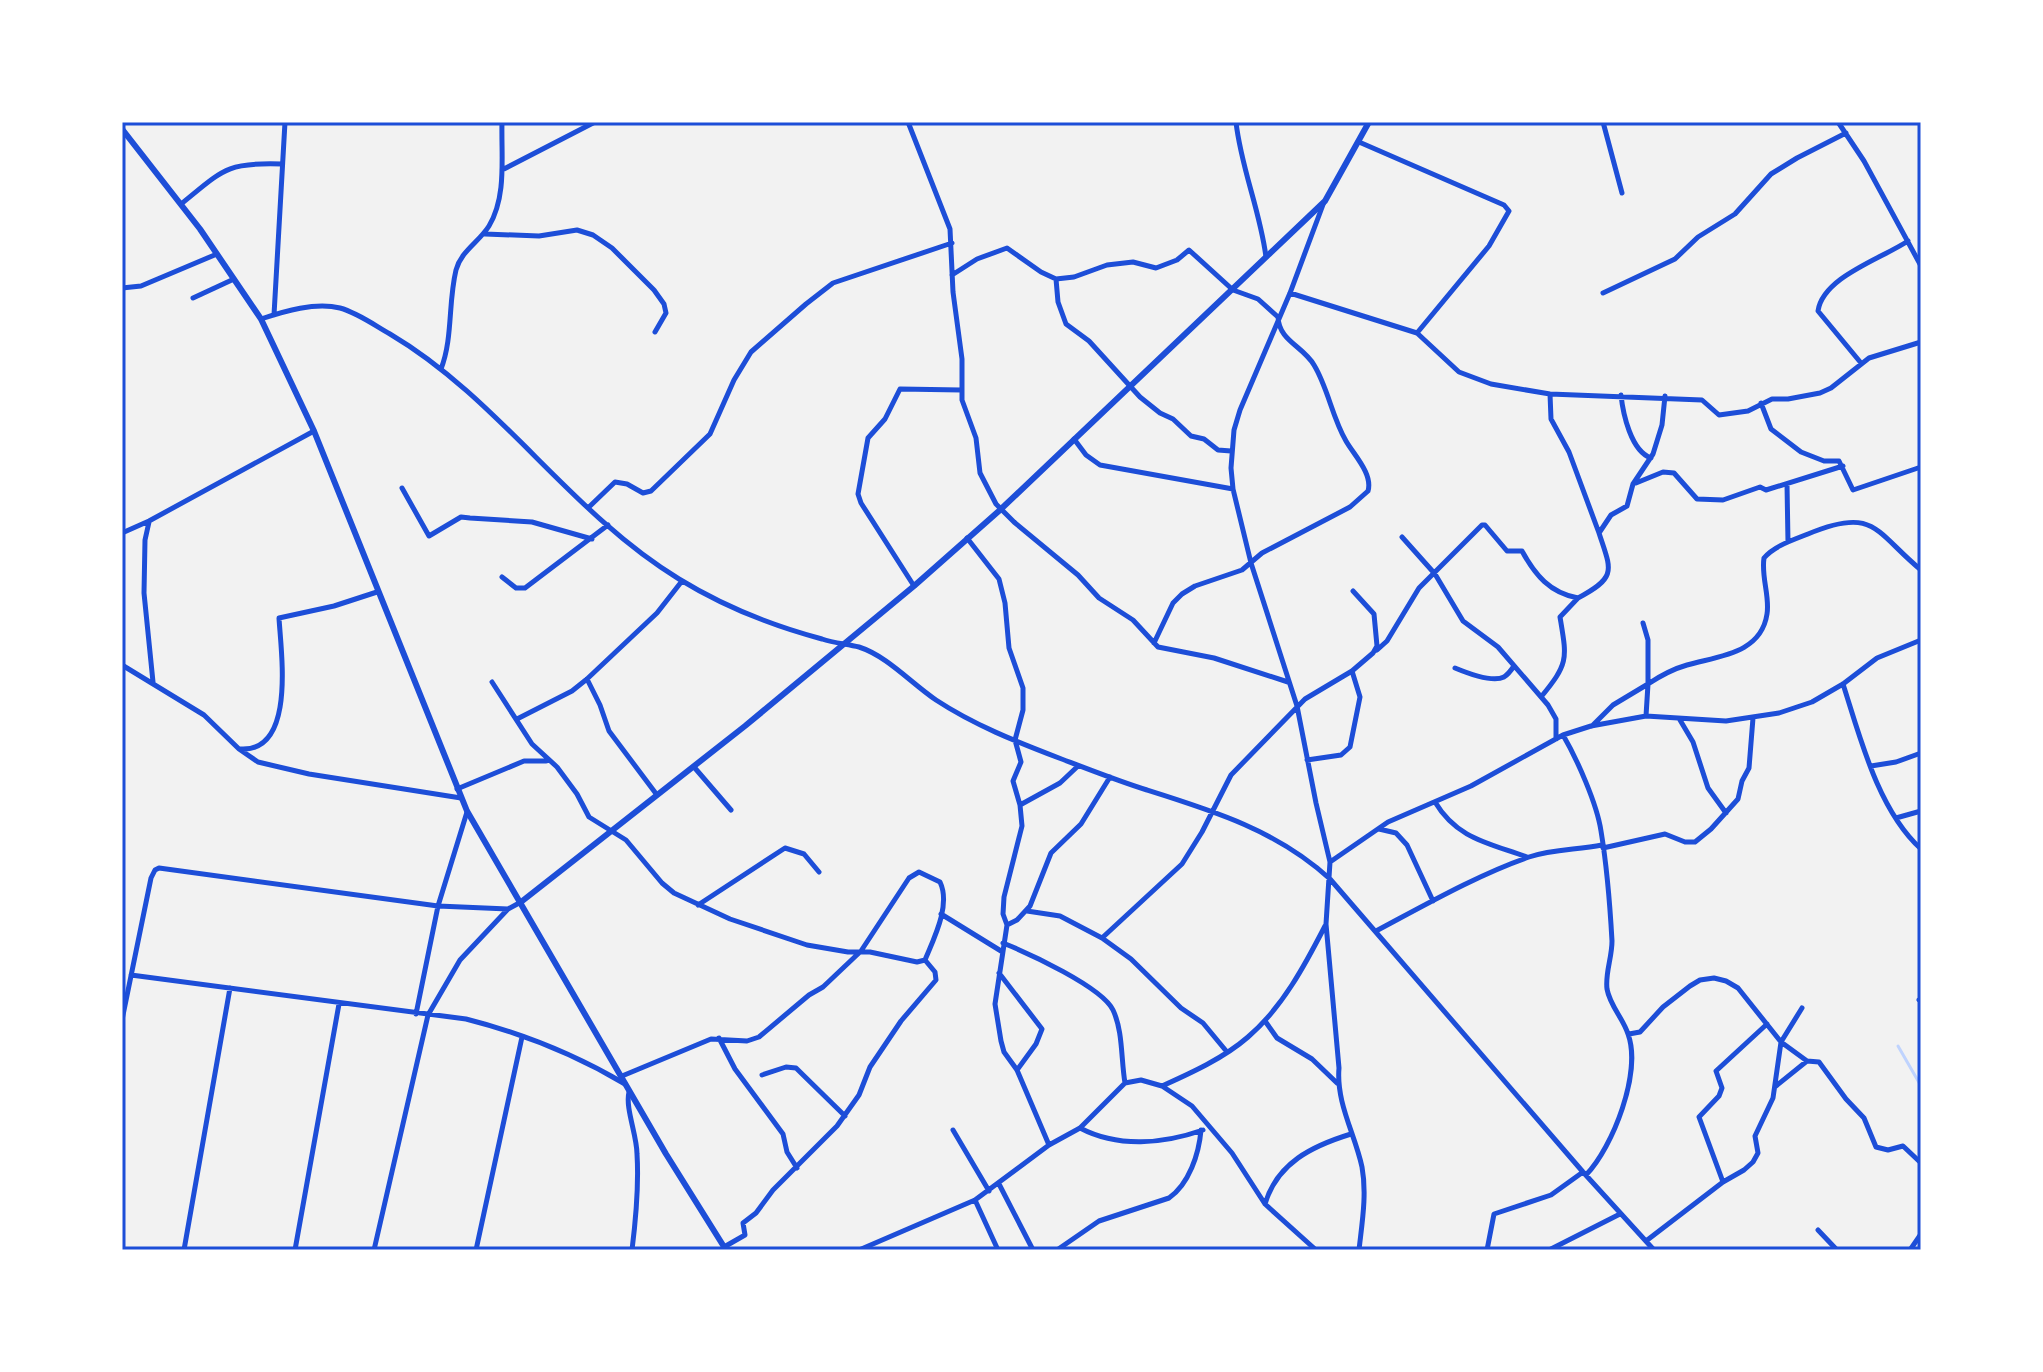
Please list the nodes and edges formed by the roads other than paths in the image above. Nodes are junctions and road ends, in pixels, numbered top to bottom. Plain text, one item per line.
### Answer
1 (285, 122) edge
2 (502, 122) edge
3 (595, 122) edge
4 (908, 122) edge
5 (1236, 122) edge
6 (1369, 122) edge
7 (1603, 122) edge
8 (1838, 122) edge
9 (122, 129) edge
10 (1846, 133) junction
11 (1359, 142) junction
12 (282, 164) junction
13 (502, 170) junction
14 (1622, 193) dead end
15 (1325, 201) junction
16 (181, 204) junction
17 (484, 234) junction
18 (1908, 241) junction
19 (952, 243) junction
20 (218, 254) junction
21 (1266, 258) junction
22 (1921, 266) edge
23 (952, 275) junction
24 (234, 279) junction
25 (1056, 279) junction
26 (122, 288) edge
27 (1233, 290) junction
28 (1290, 293) junction
29 (1603, 293) dead end
30 (193, 298) dead end
31 (274, 315) junction
32 (1278, 317) junction
33 (261, 319) junction
34 (655, 332) dead end
35 (1417, 333) junction
36 (1921, 342) edge
37 (1861, 363) junction
38 (441, 369) junction
39 (1130, 386) junction
40 (961, 390) junction
41 (1550, 394) junction
42 (1621, 395) junction
43 (1665, 396) junction
44 (1761, 403) junction
45 (314, 431) junction
46 (1074, 439) junction
47 (1231, 451) junction
48 (1651, 458) junction
49 (1843, 466) junction
50 (1921, 467) edge
51 (1633, 484) junction
52 (1787, 484) junction
53 (402, 488) dead end
54 (1233, 489) junction
55 (589, 507) junction
56 (1000, 510) junction
57 (149, 521) junction
58 (608, 525) junction
59 (122, 533) edge
60 (1599, 533) junction
61 (1402, 537) dead end
62 (967, 538) junction
63 (592, 539) junction
64 (1788, 542) junction
65 (1251, 563) junction
66 (1921, 570) edge
67 (1435, 574) junction
68 (502, 577) dead end
69 (682, 581) junction
70 (914, 586) junction
71 (1353, 591) dead end
72 (377, 592) junction
73 (1578, 598) junction
74 (1643, 623) dead end
75 (1921, 640) edge
76 (1154, 643) junction
77 (843, 645) junction
78 (1373, 653) junction
79 (122, 665) edge
80 (1514, 666) junction
81 (1455, 668) dead end
82 (1352, 671) junction
83 (587, 679) junction
84 (153, 682) junction
85 (492, 682) dead end
86 (1288, 682) junction
87 (1648, 684) junction
88 (1843, 684) junction
89 (1541, 698) junction
90 (1297, 706) junction
91 (1646, 716) junction
92 (1753, 718) junction
93 (517, 719) junction
94 (1680, 720) junction
95 (1591, 726) junction
96 (1563, 735) junction
97 (1556, 739) junction
98 (1015, 740) junction
99 (239, 749) junction
100 (1921, 753) edge
101 (1307, 760) junction
102 (550, 762) junction
103 (1079, 765) junction
104 (1871, 766) junction
105 (694, 767) junction
106 (1110, 777) junction
107 (457, 789) junction
108 (657, 795) junction
109 (461, 798) junction
110 (1435, 802) junction
111 (1020, 805) junction
112 (731, 810) dead end
113 (467, 811) junction
114 (1921, 811) edge
115 (1213, 812) junction
116 (1726, 813) junction
117 (1896, 818) junction
118 (1378, 828) junction
119 (612, 829) junction
120 (1603, 846) junction
121 (1921, 849) edge
122 (1528, 857) junction
123 (1330, 862) junction
124 (819, 872) dead end
125 (1330, 879) junction
126 (1433, 901) junction
127 (521, 902) junction
128 (697, 905) junction
129 (438, 906) junction
130 (508, 909) junction
131 (1027, 911) junction
132 (941, 914) junction
133 (1326, 924) junction
134 (1007, 925) junction
135 (1376, 931) junction
136 (1102, 938) junction
137 (1003, 943) junction
138 (861, 951) junction
139 (1002, 952) junction
140 (925, 960) junction
141 (998, 973) junction
142 (131, 975) junction
143 (230, 988) junction
144 (339, 1004) junction
145 (1802, 1008) dead end
146 (416, 1014) junction
147 (428, 1015) junction
148 (122, 1020) edge
149 (1265, 1021) junction
150 (1767, 1024) junction
151 (1629, 1034) junction
152 (522, 1037) junction
153 (719, 1038) junction
154 (1781, 1042) junction
155 (1227, 1052) junction
156 (1807, 1061) junction
157 (1017, 1070) junction
158 (762, 1075) dead end
159 (624, 1080) junction
160 (1125, 1083) junction
161 (1338, 1084) junction
162 (1162, 1086) junction
163 (1775, 1087) junction
164 (629, 1092) junction
165 (845, 1116) junction
166 (1209, 1127) junction
167 (1080, 1128) junction
168 (953, 1130) dead end
169 (1201, 1130) junction
170 (1351, 1134) junction
171 (1049, 1145) junction
172 (1921, 1163) edge
173 (797, 1168) junction
174 (1584, 1174) junction
175 (1723, 1182) junction
176 (999, 1184) junction
177 (989, 1191) junction
178 (975, 1200) junction
179 (1265, 1204) junction
180 (1620, 1214) junction
181 (1818, 1230) dead end
182 (1921, 1234) edge
183 (1646, 1241) junction
184 (725, 1249) edge
185 (184, 1250) edge
186 (295, 1250) edge
187 (374, 1250) edge
188 (476, 1250) edge
189 (632, 1250) edge
190 (859, 1250) edge
191 (998, 1250) edge
192 (1033, 1250) edge
193 (1057, 1250) edge
194 (1316, 1250) edge
195 (1359, 1250) edge
196 (1487, 1250) edge
197 (1549, 1250) edge
198 (1654, 1250) edge
199 (1837, 1250) edge
200 (1910, 1250) edge

1 - 12 street
2 - 13 street
3 - 13 street
4 - 19 street
5 - 21 street
6 - 11 street
7 - 14 street
8 - 10 street
9 - 16 street
10 - 18 street
10 - 29 street
11 - 15 street
11 - 35 street
12 - 16 street
12 - 31 street
13 - 17 street
15 - 21 street
15 - 28 street
16 - 20 street
17 - 34 street
17 - 38 street
18 - 22 street
18 - 37 street
19 - 23 street
19 - 55 street
20 - 24 street
20 - 26 street
21 - 27 street
23 - 25 street
23 - 40 street
24 - 30 street
24 - 33 street
25 - 27 street
25 - 39 street
27 - 32 street
27 - 39 street
28 - 32 street
28 - 35 street
31 - 33 street
31 - 38 street
32 - 47 street
32 - 65 street
33 - 45 street
35 - 41 street
36 - 37 street
37 - 44 street
38 - 55 street
39 - 46 street
39 - 47 street
40 - 56 street
40 - 70 street
41 - 42 street
41 - 60 street
42 - 43 street
42 - 48 street
43 - 44 street
43 - 48 street
44 - 49 street
45 - 57 street
45 - 72 street
46 - 54 street
46 - 56 street
47 - 54 street
48 - 51 street
49 - 50 street
49 - 52 street
51 - 52 street
51 - 60 street
52 - 64 street
53 - 63 street
54 - 65 street
55 - 58 street
56 - 62 street
56 - 76 street
57 - 59 street
57 - 84 street
58 - 63 street
58 - 69 street
60 - 73 street
61 - 67 street
62 - 70 street
62 - 98 street
63 - 68 street
64 - 66 street
64 - 87 street
65 - 76 street
65 - 86 street
67 - 73 street
67 - 78 street
67 - 80 street
69 - 77 street
69 - 83 street
70 - 77 street
71 - 78 street
72 - 99 street
72 - 107 street
73 - 89 street
74 - 87 street
75 - 88 street
76 - 86 street
77 - 98 street
77 - 105 street
78 - 82 street
79 - 84 street
80 - 81 street
80 - 89 street
82 - 90 street
82 - 101 street
83 - 93 street
83 - 108 street
84 - 99 street
85 - 93 street
86 - 90 street
87 - 91 street
87 - 95 street
88 - 92 street
88 - 104 street
89 - 97 street
90 - 101 street
90 - 115 street
91 - 94 street
91 - 95 street
92 - 94 street
92 - 116 street
93 - 102 street
94 - 116 street
95 - 96 street
96 - 97 street
96 - 120 street
97 - 110 street
98 - 103 street
98 - 111 street
99 - 109 street
100 - 104 street
101 - 123 street
102 - 107 street
102 - 119 street
103 - 106 street
103 - 111 street
104 - 117 street
105 - 108 street
105 - 112 street
106 - 115 street
106 - 131 street
107 - 109 street
108 - 119 street
109 - 113 street
110 - 118 street
110 - 122 street
111 - 134 street
113 - 127 street
113 - 129 street
114 - 117 street
115 - 125 street
115 - 136 street
116 - 120 street
117 - 121 street
118 - 123 street
118 - 126 street
119 - 127 street
119 - 128 street
120 - 122 street
120 - 151 street
122 - 126 street
123 - 125 street
124 - 128 street
125 - 133 street
125 - 135 street
126 - 135 street
127 - 130 street
127 - 159 street
128 - 138 street
129 - 130 street
129 - 142 street
129 - 146 street
130 - 147 street
131 - 134 street
131 - 136 street
132 - 138 street
132 - 139 street
132 - 140 street
133 - 149 street
133 - 161 street
134 - 137 street
135 - 174 street
136 - 155 street
137 - 139 street
137 - 160 street
138 - 140 street
138 - 153 street
139 - 141 street
140 - 165 street
141 - 157 street
141 - 157 street
142 - 143 street
142 - 148 street
143 - 144 street
143 - 185 street
144 - 146 street
144 - 186 street
145 - 154 street
146 - 147 street
147 - 152 street
147 - 187 street
149 - 155 street
149 - 161 street
150 - 151 street
150 - 154 street
150 - 175 street
151 - 174 street
152 - 159 street
152 - 188 street
153 - 159 street
153 - 173 street
154 - 156 street
154 - 163 street
155 - 162 street
156 - 163 street
156 - 172 street
157 - 171 street
158 - 165 street
159 - 164 street
160 - 162 street
160 - 167 street
161 - 170 street
162 - 166 street
163 - 175 street
164 - 184 street
164 - 189 street
165 - 173 street
166 - 169 street
166 - 179 street
167 - 169 street
167 - 171 street
168 - 177 street
169 - 193 street
170 - 179 street
170 - 195 street
171 - 176 street
173 - 184 street
174 - 180 street
174 - 196 street
175 - 183 street
176 - 177 street
176 - 192 street
177 - 178 street
178 - 190 street
178 - 191 street
179 - 194 street
180 - 183 street
180 - 197 street
181 - 199 street
182 - 200 street
183 - 198 street

